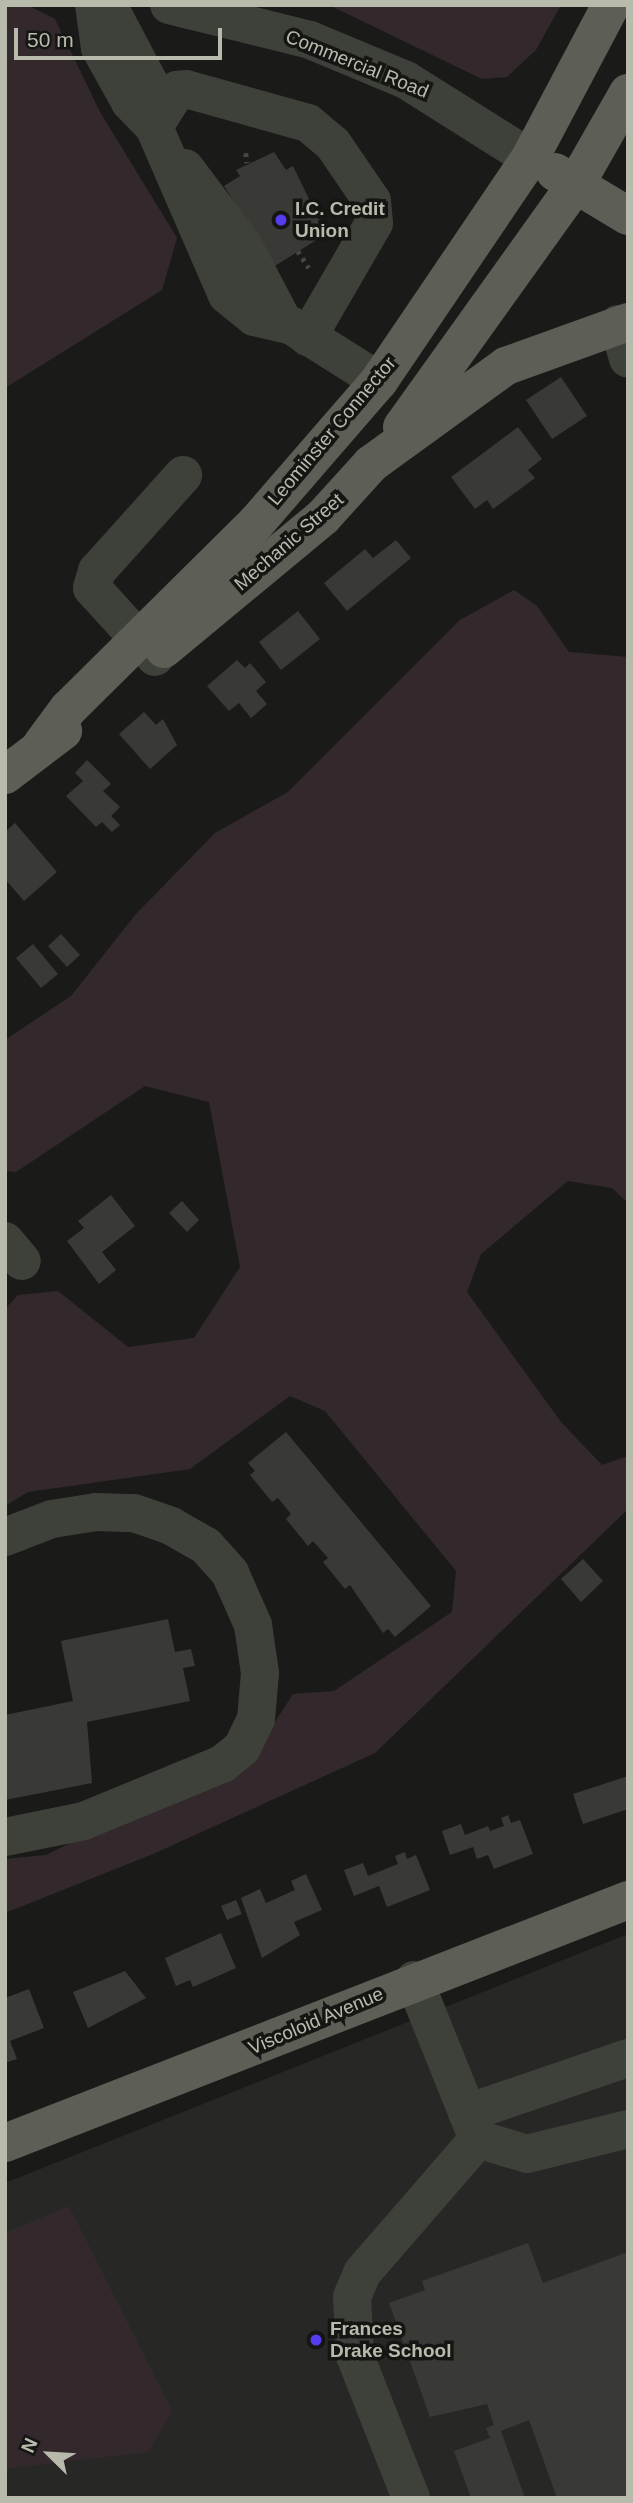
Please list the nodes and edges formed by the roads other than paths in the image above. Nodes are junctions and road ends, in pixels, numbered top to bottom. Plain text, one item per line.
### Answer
1 (94, 5) edge
2 (108, 5) edge
3 (169, 5) edge
4 (611, 5) edge
5 (239, 13) edge
6 (628, 93) edge
7 (153, 127) junction
8 (530, 158) junction
9 (576, 184) junction
10 (628, 216) edge
11 (296, 330) junction
12 (625, 335) edge
13 (379, 381) junction
14 (371, 464) junction
15 (183, 475) dead end
16 (147, 649) junction
17 (5, 775) edge
18 (5, 1537) edge
19 (5, 1837) edge
20 (628, 1900) edge
21 (414, 1980) junction
22 (628, 2058) edge
23 (473, 2126) junction
24 (628, 2129) edge
25 (5, 2143) edge
26 (411, 2498) edge

1 - 7 street
2 - 7 street
3 - 5 street, Commercial Road
4 - 8 main road, Leominster Connector
5 - 8 street, Commercial Road
6 - 9 main road
7 - 11 street
7 - 11 street
8 - 9 main road
8 - 13 main road, Leominster Connector
9 - 10 main road
9 - 14 main road
11 - 13 street
12 - 14 main road, Mechanic Street
13 - 16 main road, Leominster Connector
14 - 16 main road, Mechanic Street
15 - 16 street
16 - 17 main road, Leominster Connector
18 - 19 street
20 - 21 main road, Viscoloid Avenue
21 - 23 street
21 - 25 main road, Viscoloid Avenue
22 - 23 street
23 - 24 street
23 - 26 street

